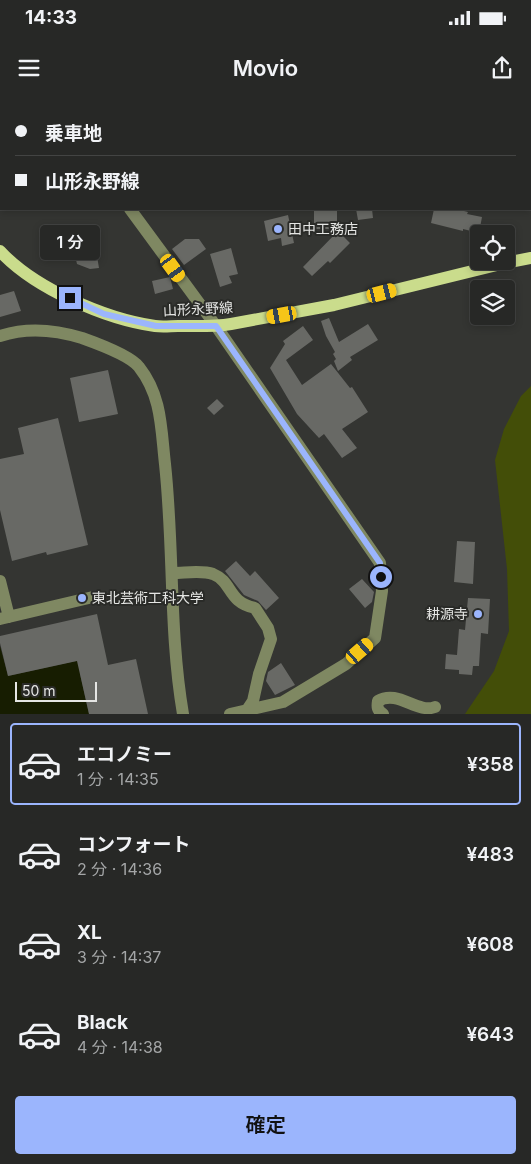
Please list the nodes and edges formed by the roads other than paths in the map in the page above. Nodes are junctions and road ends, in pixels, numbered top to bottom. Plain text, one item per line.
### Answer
1 (131, 210) edge
2 (0, 251) edge
3 (531, 258) edge
4 (216, 326) junction
5 (0, 336) edge
6 (173, 573) junction
7 (0, 581) edge
8 (92, 597) dead end
9 (4, 618) edge
10 (435, 707) dead end
11 (284, 708) edge
12 (247, 710) junction
13 (183, 714) edge
14 (230, 714) edge
15 (383, 714) edge

1 - 4 street
2 - 4 main road, 山形永野線
3 - 4 main road, 山形永野線
4 - 11 street
5 - 6 street
6 - 12 street
6 - 13 street
7 - 9 street
8 - 9 street
10 - 15 street
11 - 12 street
12 - 14 street

